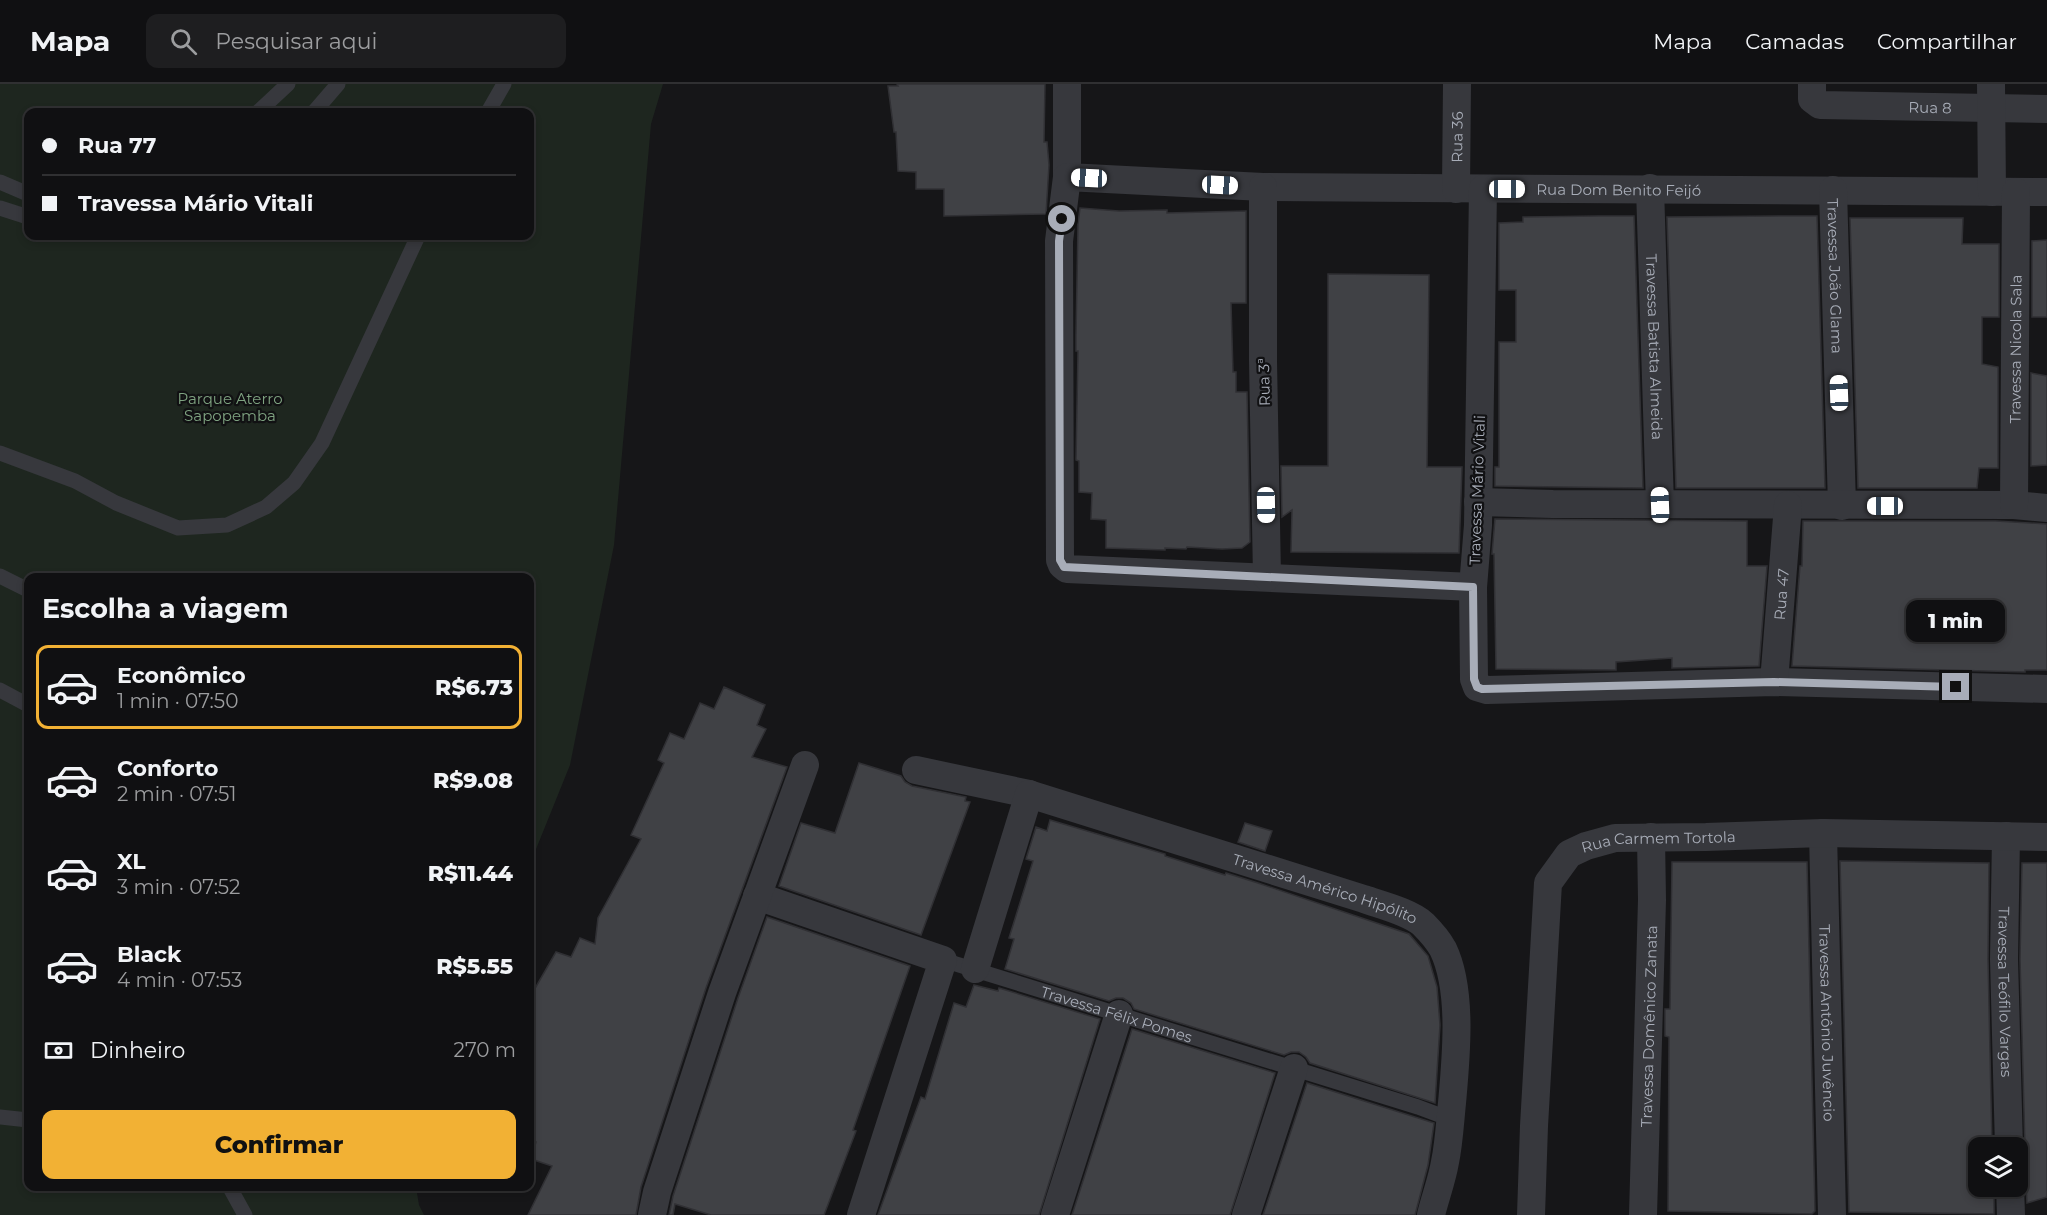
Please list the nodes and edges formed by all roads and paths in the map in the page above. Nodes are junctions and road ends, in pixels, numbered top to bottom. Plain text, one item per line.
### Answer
1 (288, 84) edge
2 (338, 84) edge
3 (504, 84) edge
4 (1067, 84) edge
5 (1458, 84) edge
6 (1813, 93) edge
7 (1992, 97) edge
8 (262, 108) edge
9 (317, 108) edge
10 (490, 108) edge
11 (2047, 109) edge
12 (1067, 177) junction
13 (0, 182) edge
14 (1263, 187) junction
15 (1650, 188) junction
16 (1469, 189) junction
17 (1833, 190) junction
18 (24, 192) edge
19 (2004, 192) junction
20 (2047, 192) edge
21 (0, 208) edge
22 (24, 216) edge
23 (416, 240) edge
24 (0, 453) edge
25 (1478, 501) junction
26 (1660, 505) junction
27 (1788, 505) junction
28 (2014, 505) junction
29 (1842, 506) junction
30 (2047, 507) edge
31 (0, 576) edge
32 (1267, 577) junction
33 (1473, 587) junction
34 (24, 588) edge
35 (1774, 682) junction
36 (2047, 689) edge
37 (0, 690) edge
38 (24, 703) edge
39 (805, 765) dead end
40 (916, 770) dead end
41 (1029, 794) junction
42 (1823, 833) junction
43 (2006, 836) junction
44 (1651, 837) junction
45 (2047, 837) edge
46 (757, 896) junction
47 (943, 960) junction
48 (975, 969) junction
49 (1119, 1014) junction
50 (1294, 1068) junction
51 (0, 1117) edge
52 (1450, 1119) junction
53 (24, 1120) edge
54 (2009, 1137) edge
55 (232, 1191) edge
56 (2010, 1197) edge
57 (245, 1215) edge
58 (652, 1215) edge
59 (861, 1215) edge
60 (1055, 1215) edge
61 (1246, 1215) edge
62 (1431, 1215) edge
63 (1531, 1215) edge
64 (1643, 1215) edge
65 (1832, 1215) edge
66 (2011, 1215) edge

1 - 8 lane
2 - 9 lane
3 - 10 lane
4 - 12 street
5 - 16 street, Rua 36
6 - 7 street, Rua 8
7 - 11 street, Rua 8
7 - 19 street, Travessa Nicola Sala
12 - 14 street, Rua Dom Benito Feijó
12 - 32 street
13 - 18 lane
14 - 16 street, Rua Dom Benito Feijó
14 - 32 street, Rua 3ª
15 - 16 street, Rua Dom Benito Feijó
15 - 17 street, Rua Dom Benito Feijó
15 - 26 street, Travessa Batista Almeida
16 - 25 street, Travessa Mário Vitali
17 - 19 street, Rua Dom Benito Feijó
17 - 29 street, Travessa João Glama
19 - 20 street, Rua Dom Benito Feijó
19 - 28 street, Travessa Nicola Sala
21 - 22 lane
23 - 24 lane
25 - 26 street
25 - 33 street, Travessa Mário Vitali
26 - 27 street
27 - 29 street
27 - 35 street, Rua 47
28 - 29 street
28 - 30 street
31 - 34 lane
32 - 33 street
33 - 35 street, Travessa Mário Vitali
35 - 36 street, Travessa Mário Vitali
37 - 38 lane
39 - 46 street
40 - 41 street, Travessa Américo Hipólito
41 - 48 street
41 - 52 street, Travessa Américo Hipólito
42 - 43 street, Rua Carmem Tortola
42 - 44 street, Rua Carmem Tortola
42 - 65 street, Travessa Antônio Juvêncio
43 - 45 street, Rua Carmem Tortola
43 - 54 street, Travessa Teófilo Vargas
44 - 63 street, Rua Carmem Tortola
44 - 64 street, Travessa Domênico Zanata
46 - 47 street
46 - 58 street
47 - 48 lane, Travessa Félix Pomes
47 - 59 street
48 - 49 lane, Travessa Félix Pomes
49 - 50 lane, Travessa Félix Pomes
49 - 60 street
50 - 52 lane, Travessa Félix Pomes
50 - 61 street
51 - 53 lane
52 - 62 street
55 - 57 lane
56 - 66 street

